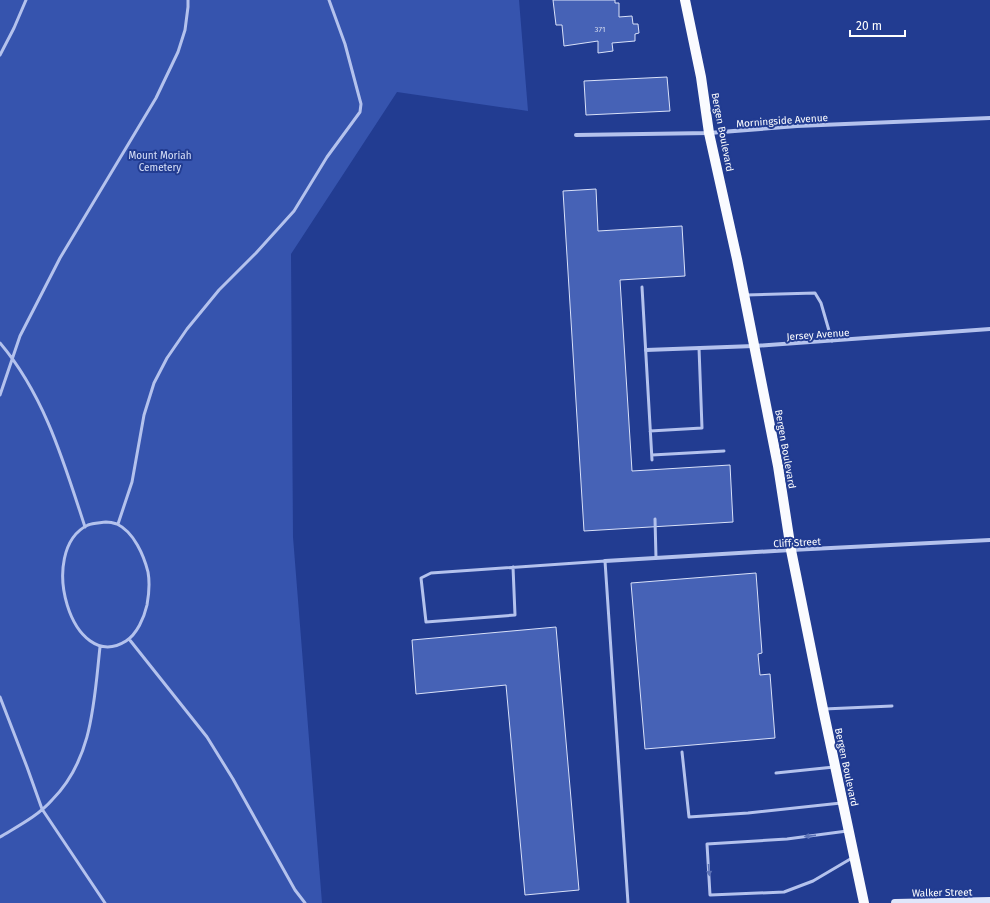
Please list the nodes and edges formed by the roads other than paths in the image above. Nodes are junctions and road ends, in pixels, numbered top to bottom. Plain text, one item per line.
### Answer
1 (26, 0) edge
2 (188, 0) edge
3 (329, 0) edge
4 (685, 0) edge
5 (0, 56) edge
6 (990, 118) edge
7 (709, 133) junction
8 (576, 135) dead end
9 (642, 287) dead end
10 (744, 296) junction
11 (990, 329) edge
12 (832, 341) junction
13 (0, 344) edge
14 (754, 346) junction
15 (699, 348) junction
16 (646, 350) junction
17 (12, 359) junction
18 (0, 395) edge
19 (650, 431) junction
20 (724, 451) dead end
21 (652, 455) junction
22 (652, 460) dead end
23 (655, 519) dead end
24 (118, 524) junction
25 (85, 527) junction
26 (990, 540) edge
27 (791, 550) junction
28 (656, 558) junction
29 (606, 561) junction
30 (513, 567) junction
31 (129, 639) junction
32 (100, 647) junction
33 (0, 697) edge
34 (892, 706) dead end
35 (823, 709) junction
36 (682, 752) dead end
37 (835, 766) junction
38 (776, 773) dead end
39 (843, 803) junction
40 (42, 809) junction
41 (849, 831) junction
42 (0, 837) edge
43 (855, 857) junction
44 (990, 901) edge
45 (105, 903) edge
46 (305, 903) edge
47 (628, 903) edge
48 (864, 903) edge
49 (895, 903) edge

1 - 5 lane
2 - 17 lane
3 - 24 lane
4 - 7 main road, Bergen Boulevard
6 - 7 street, Morningside Avenue
7 - 8 street, Morningside Avenue
7 - 10 main road, Bergen Boulevard
9 - 16 lane
10 - 12 lane
10 - 14 main road, Bergen Boulevard
11 - 12 street, Jersey Avenue
12 - 14 street, Jersey Avenue
13 - 17 lane
14 - 15 street, Jersey Avenue
14 - 27 main road, Bergen Boulevard
15 - 16 street, Jersey Avenue
15 - 19 lane
16 - 19 lane
17 - 18 lane
17 - 25 lane
19 - 21 lane
20 - 21 lane
21 - 22 lane
23 - 28 lane
24 - 25 lane
24 - 31 lane
25 - 32 lane
26 - 27 street, Cliff Street
27 - 28 street, Cliff Street
27 - 35 main road, Bergen Boulevard
28 - 29 street, Cliff Street
29 - 30 lane
29 - 47 lane
30 - 30 lane
31 - 32 lane
31 - 46 lane
32 - 40 lane
33 - 40 lane
34 - 35 lane
35 - 37 main road, Bergen Boulevard
36 - 39 lane
37 - 38 lane
37 - 39 main road, Bergen Boulevard
39 - 41 main road, Bergen Boulevard
40 - 42 lane
40 - 45 lane
41 - 43 main road, Bergen Boulevard
41 -> 43 lane
43 - 48 main road, Bergen Boulevard
44 - 49 street, Walker Street

